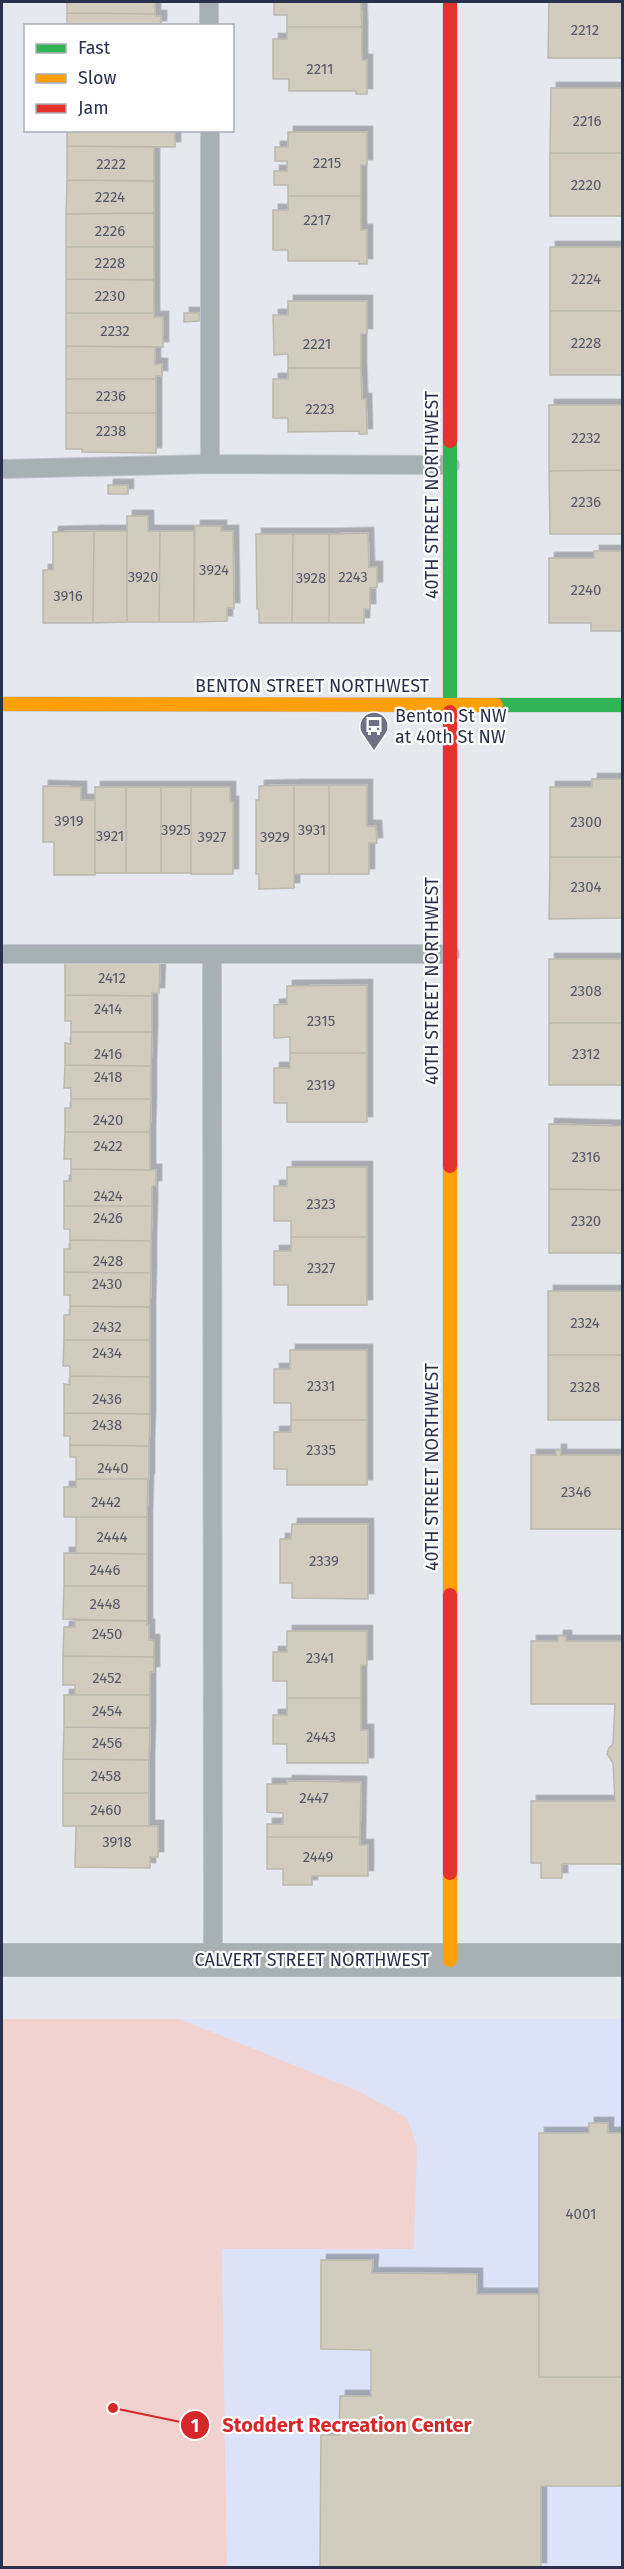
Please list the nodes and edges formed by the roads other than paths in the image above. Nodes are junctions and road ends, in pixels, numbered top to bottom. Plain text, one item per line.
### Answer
1 (209, 2) edge
2 (450, 2) edge
3 (210, 24) edge
4 (210, 132) edge
5 (210, 464) junction
6 (450, 465) junction
7 (2, 469) edge
8 (2, 704) edge
9 (450, 705) junction
10 (622, 705) edge
11 (2, 954) edge
12 (212, 954) junction
13 (450, 954) junction
14 (2, 1960) edge
15 (213, 1960) junction
16 (450, 1960) junction
17 (622, 1960) edge

1 - 3 lane
2 - 6 street, 40TH STREET NORTHWEST
4 - 5 lane
5 - 6 lane
5 - 7 lane
6 - 9 street, 40TH STREET NORTHWEST
8 - 9 street, BENTON STREET NORTHWEST
9 - 10 street, BENTON STREET NORTHWEST
9 - 13 street, 40TH STREET NORTHWEST
11 - 12 lane
12 - 13 lane
12 - 15 lane
13 - 16 street, 40TH STREET NORTHWEST
14 - 15 street, CALVERT STREET NORTHWEST
15 - 16 street, CALVERT STREET NORTHWEST
16 - 17 street, CALVERT STREET NORTHWEST

